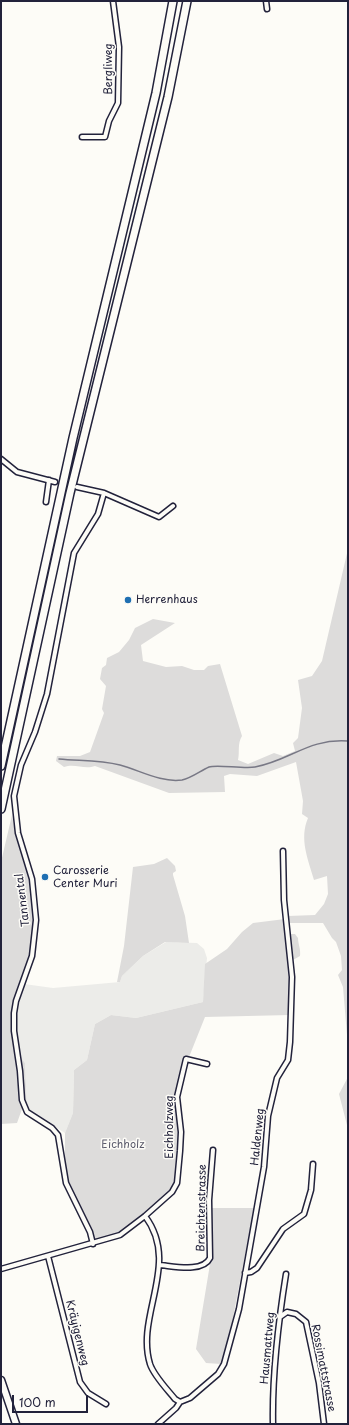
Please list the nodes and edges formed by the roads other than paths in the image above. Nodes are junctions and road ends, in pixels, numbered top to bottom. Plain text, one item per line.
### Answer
1 (113, 1) edge
2 (173, 1) edge
3 (187, 1) edge
4 (266, 1) edge
5 (267, 9) dead end
6 (82, 137) dead end
7 (1, 459) edge
8 (49, 480) junction
9 (55, 482) dead end
10 (78, 487) dead end
11 (104, 493) junction
12 (46, 502) dead end
13 (173, 506) dead end
14 (1, 766) edge
15 (1, 809) edge
16 (283, 851) dead end
17 (207, 1064) dead end
18 (213, 1150) dead end
19 (313, 1164) dead end
20 (145, 1216) junction
21 (93, 1244) junction
22 (48, 1256) junction
23 (159, 1265) junction
24 (1, 1269) edge
25 (245, 1273) junction
26 (286, 1274) dead end
27 (279, 1317) junction
28 (1, 1380) edge
29 (180, 1402) junction
30 (106, 1404) dead end
31 (16, 1424) edge
32 (158, 1424) edge
33 (273, 1424) edge
34 (324, 1424) edge

1 - 6 street, Bergliweg
2 - 14 highway
3 - 15 highway
4 - 5 street
7 - 8 street
8 - 9 street
8 - 12 street
10 - 11 street
11 - 13 street
11 - 21 street, Tannental
16 - 25 street, Haldenweg
17 - 20 street, Eichholzweg
18 - 23 street, Breichtenstrasse
19 - 25 street
20 - 21 street, Eichholzweg
20 - 23 street
21 - 22 street, Eichholzweg
22 - 24 street, Eichholzweg
22 - 30 street, Kräyigenweg
23 - 29 street
25 - 29 street, Haldenweg
26 - 27 street, Hausmattweg
27 - 33 street, Hausmattweg
27 - 34 street, Rossimattstrasse
28 - 31 main road
29 - 32 street, Haldenweg

